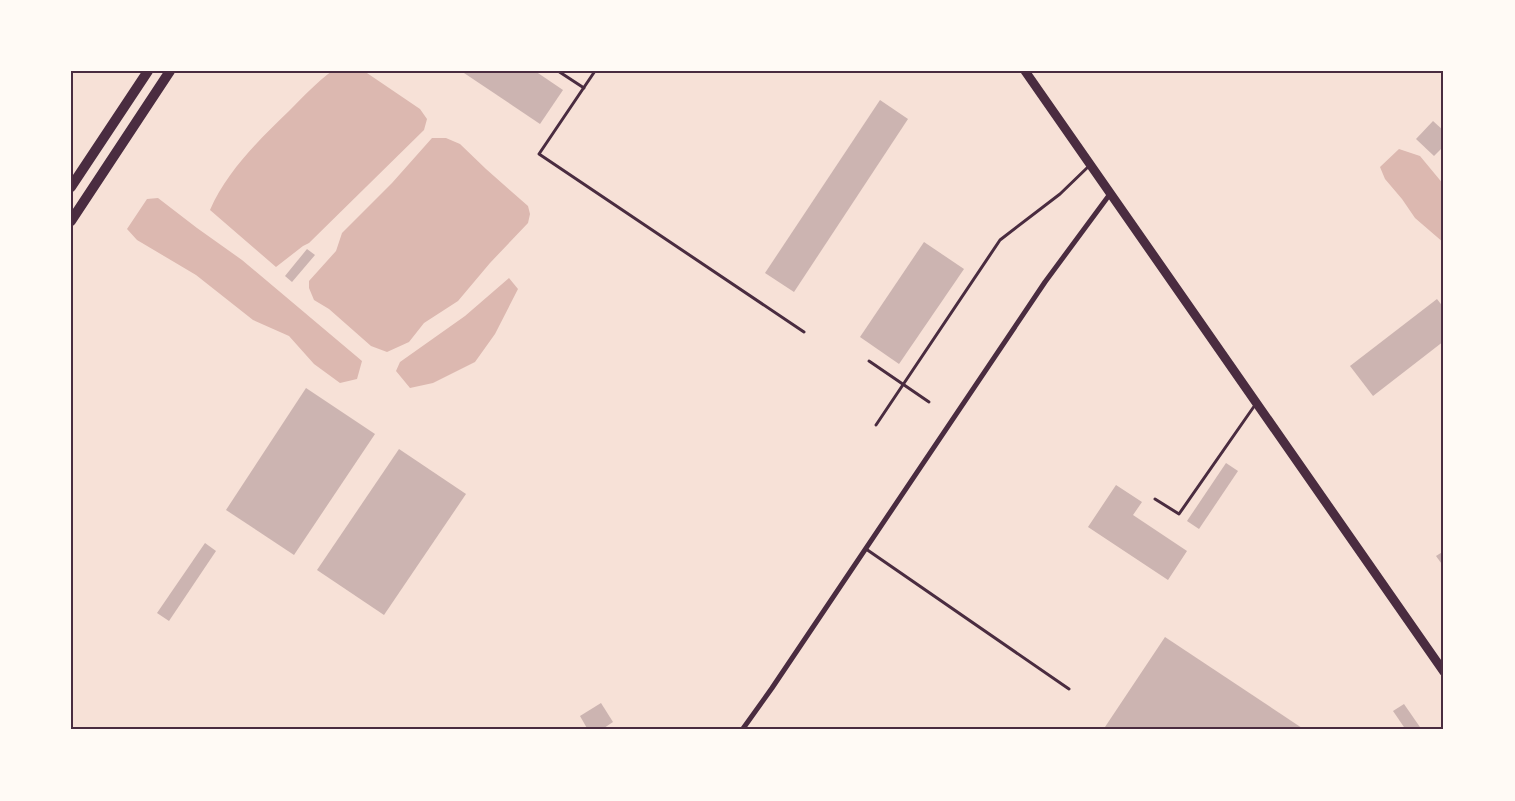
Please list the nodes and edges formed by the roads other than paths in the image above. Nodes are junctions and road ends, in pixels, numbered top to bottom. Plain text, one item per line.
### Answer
1 (148, 71) edge
2 (170, 71) edge
3 (558, 71) edge
4 (596, 71) edge
5 (1025, 71) edge
6 (584, 88) junction
7 (1090, 165) junction
8 (71, 187) edge
9 (1110, 194) junction
10 (71, 221) edge
11 (804, 332) dead end
12 (869, 361) dead end
13 (903, 384) junction
14 (930, 402) dead end
15 (1257, 404) junction
16 (876, 425) dead end
17 (1155, 498) dead end
18 (866, 549) junction
19 (1444, 672) edge
20 (1070, 688) dead end
21 (742, 730) edge

1 - 8 main road
2 - 10 main road
3 - 6 lane
4 - 6 lane
5 - 7 main road
6 - 11 lane
7 - 9 main road
7 - 13 lane
9 - 15 main road
9 - 18 street
12 - 13 lane
13 - 14 lane
13 - 16 lane
15 - 17 lane
15 - 19 main road
18 - 20 lane
18 - 21 street

